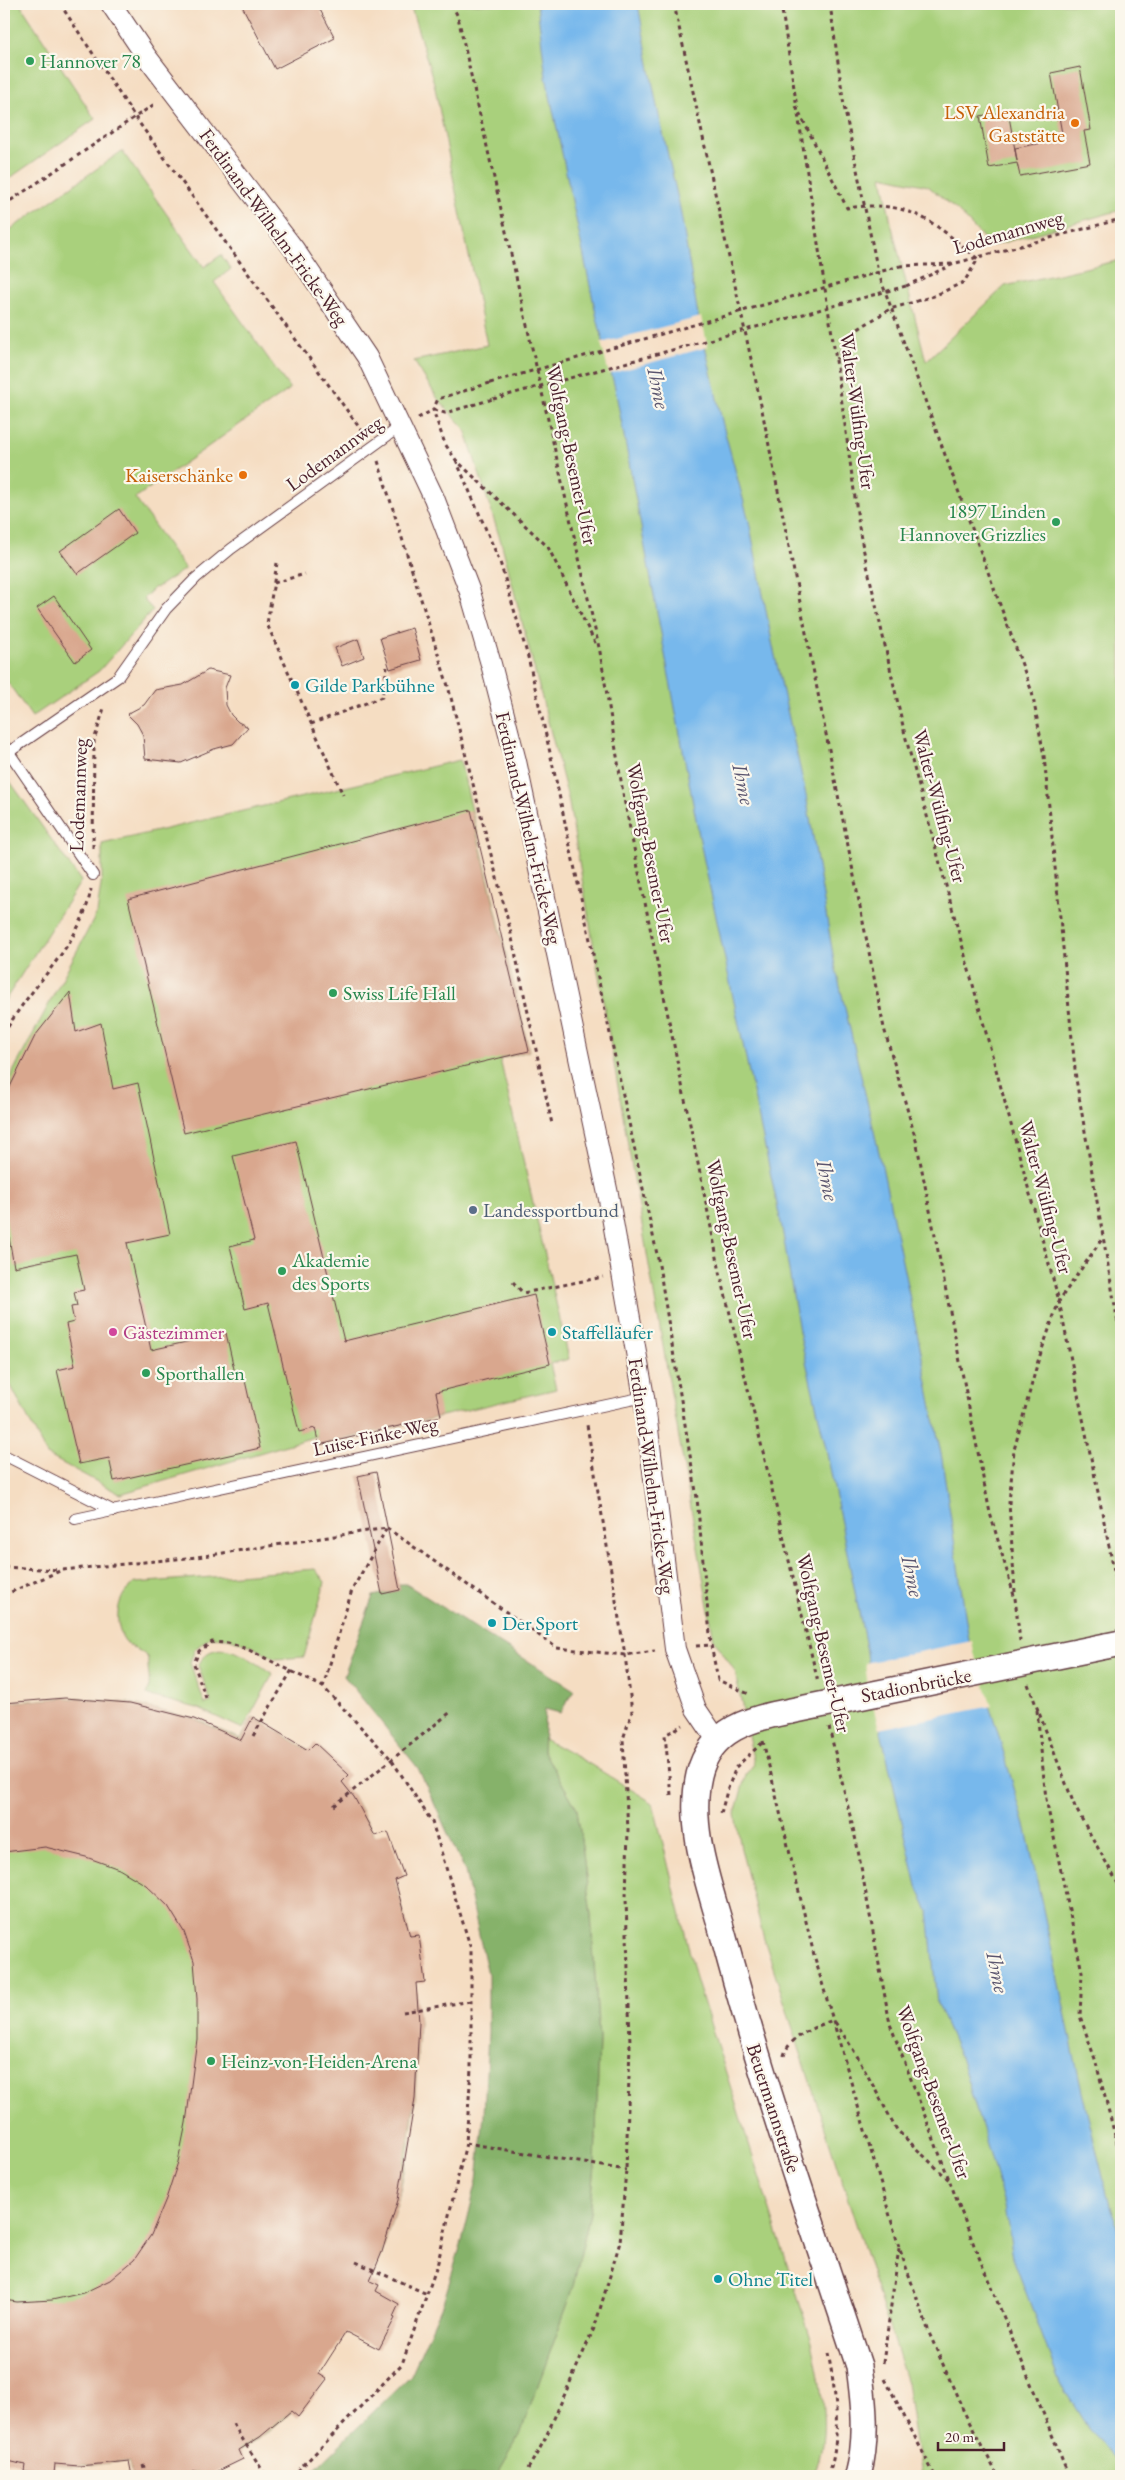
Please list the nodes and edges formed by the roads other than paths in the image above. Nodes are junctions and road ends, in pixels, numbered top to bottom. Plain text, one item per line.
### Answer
1 (111, 4) edge
2 (401, 426) junction
3 (6, 748) edge
4 (93, 875) road end
5 (644, 1397) junction
6 (4, 1456) edge
7 (114, 1511) junction
8 (75, 1519) dead end
9 (1114, 1645) edge
10 (717, 1740) junction
11 (858, 2476) edge

1 - 2 street, Ferdinand-Wilhelm-Fricke-Weg
2 - 3 lane, Lodemannweg
2 - 5 street, Ferdinand-Wilhelm-Fricke-Weg
3 - 4 lane
5 - 7 lane, Luise-Finke-Weg
5 - 10 street, Ferdinand-Wilhelm-Fricke-Weg
6 - 7 lane
7 - 8 lane, Luise-Finke-Weg
9 - 10 street, Stadionbrücke, bridge
10 - 11 street, Beuermannstraße

